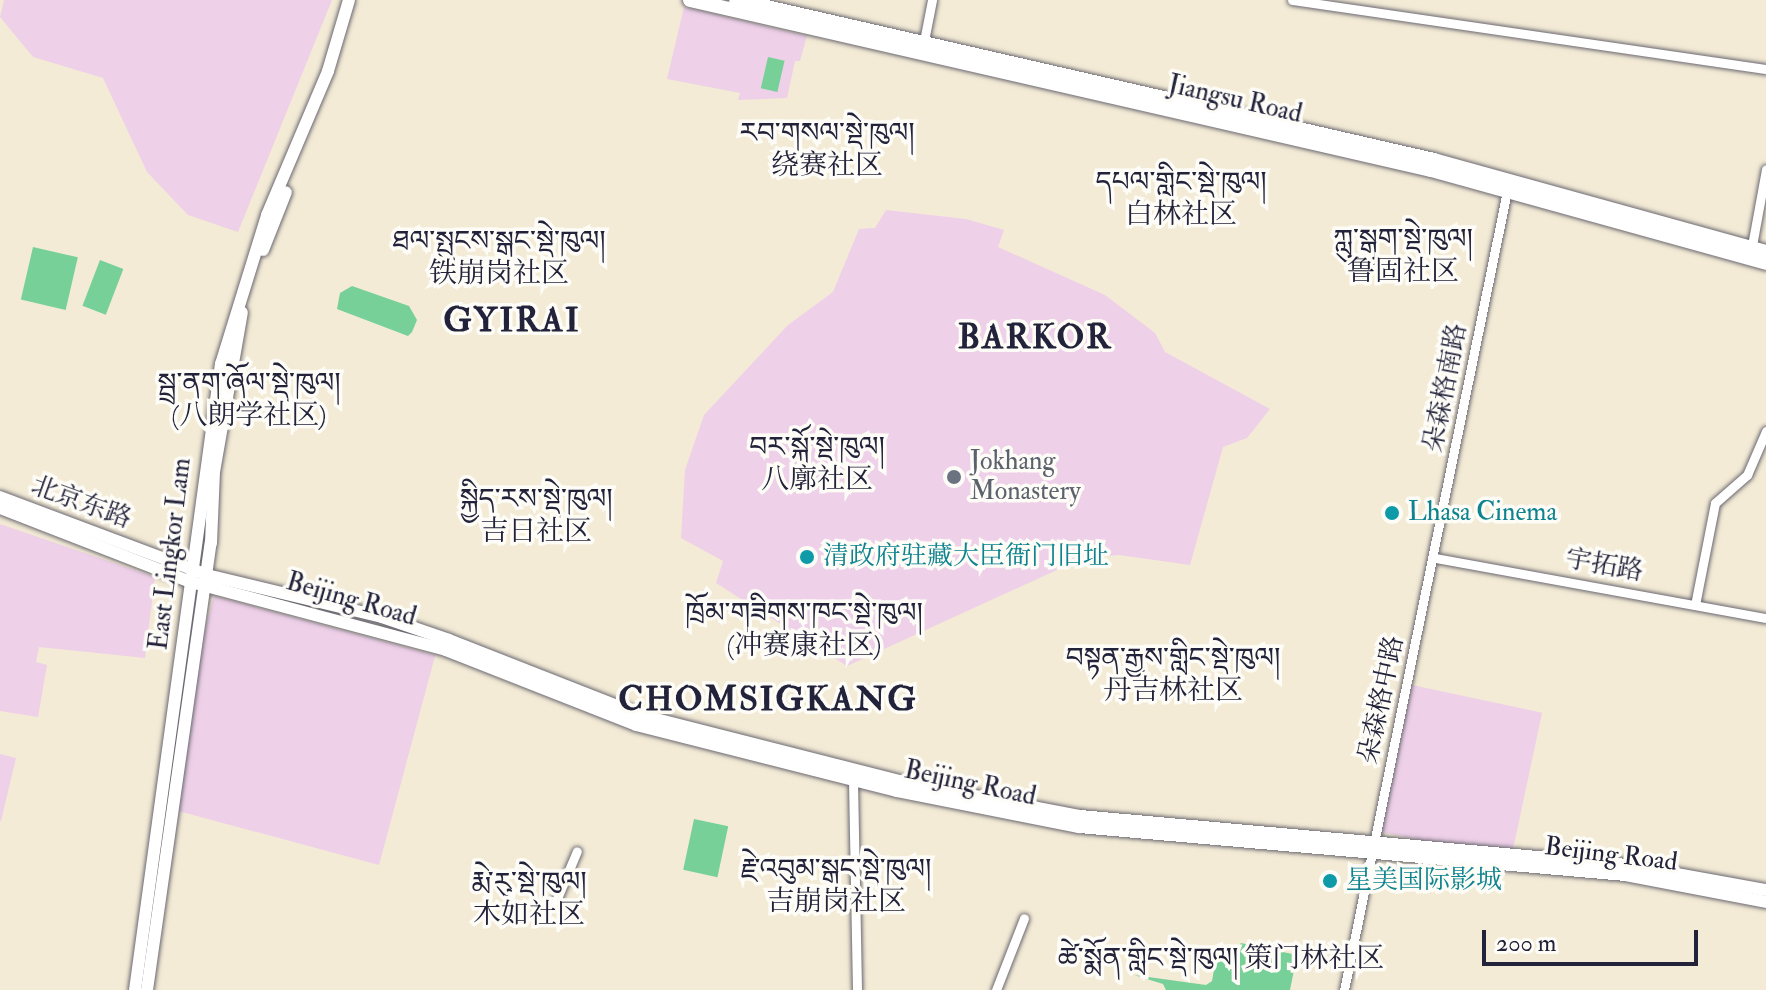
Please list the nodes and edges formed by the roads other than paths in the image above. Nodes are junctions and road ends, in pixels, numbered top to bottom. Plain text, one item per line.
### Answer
1 (349, 0) edge
2 (358, 0) edge
3 (690, 0) edge
4 (736, 0) edge
5 (932, 0) edge
6 (1292, 0) edge
7 (922, 48) junction
8 (1766, 69) edge
9 (1766, 169) edge
10 (1508, 184) junction
11 (1755, 253) edge
12 (1766, 263) edge
13 (1766, 431) edge
14 (0, 497) edge
15 (0, 508) edge
16 (1435, 558) junction
17 (192, 568) junction
18 (206, 580) junction
19 (191, 582) junction
20 (1695, 605) junction
21 (1766, 618) edge
22 (853, 781) junction
23 (1373, 846) junction
24 (577, 851) dead end
25 (1766, 890) edge
26 (1766, 902) edge
27 (555, 903) dead end
28 (1024, 918) dead end
29 (135, 990) edge
30 (147, 990) edge
31 (857, 990) edge
32 (996, 990) edge
33 (1344, 990) edge

1 - 17 main road, East Lingkor Lam
2 - 18 main road, East Lingkor Lam
3 - 7 highway, Jiangsu Road
4 - 7 highway, Jiangsu Road
5 - 7 street
6 - 8 street
7 - 10 highway, Jiangsu Road
9 - 11 street
10 - 11 highway, Jiangsu Road
10 - 16 street, 朵森格南路
11 - 12 highway, Jiangsu Road
13 - 20 street
14 - 17 main road, 北京东路
15 - 19 main road, 北京东路
16 - 20 street, 宇拓路
16 - 23 street, 朵森格中路
17 - 18 main road, Beijing Road
17 - 19 main road, East Lingkor Lam
18 - 19 main road, Beijing Road
18 - 22 main road, Beijing Road
18 - 23 main road, Beijing Road
18 - 30 main road, East Lingkor Lam
19 - 29 main road, East Lingkor Lam
20 - 21 street, 宇拓路
22 - 23 main road, Beijing Road
22 - 31 street
23 - 25 main road, Beijing Road
23 - 26 main road, Beijing Road
23 - 33 street, 朵森格中路
24 - 27 street
28 - 32 street

